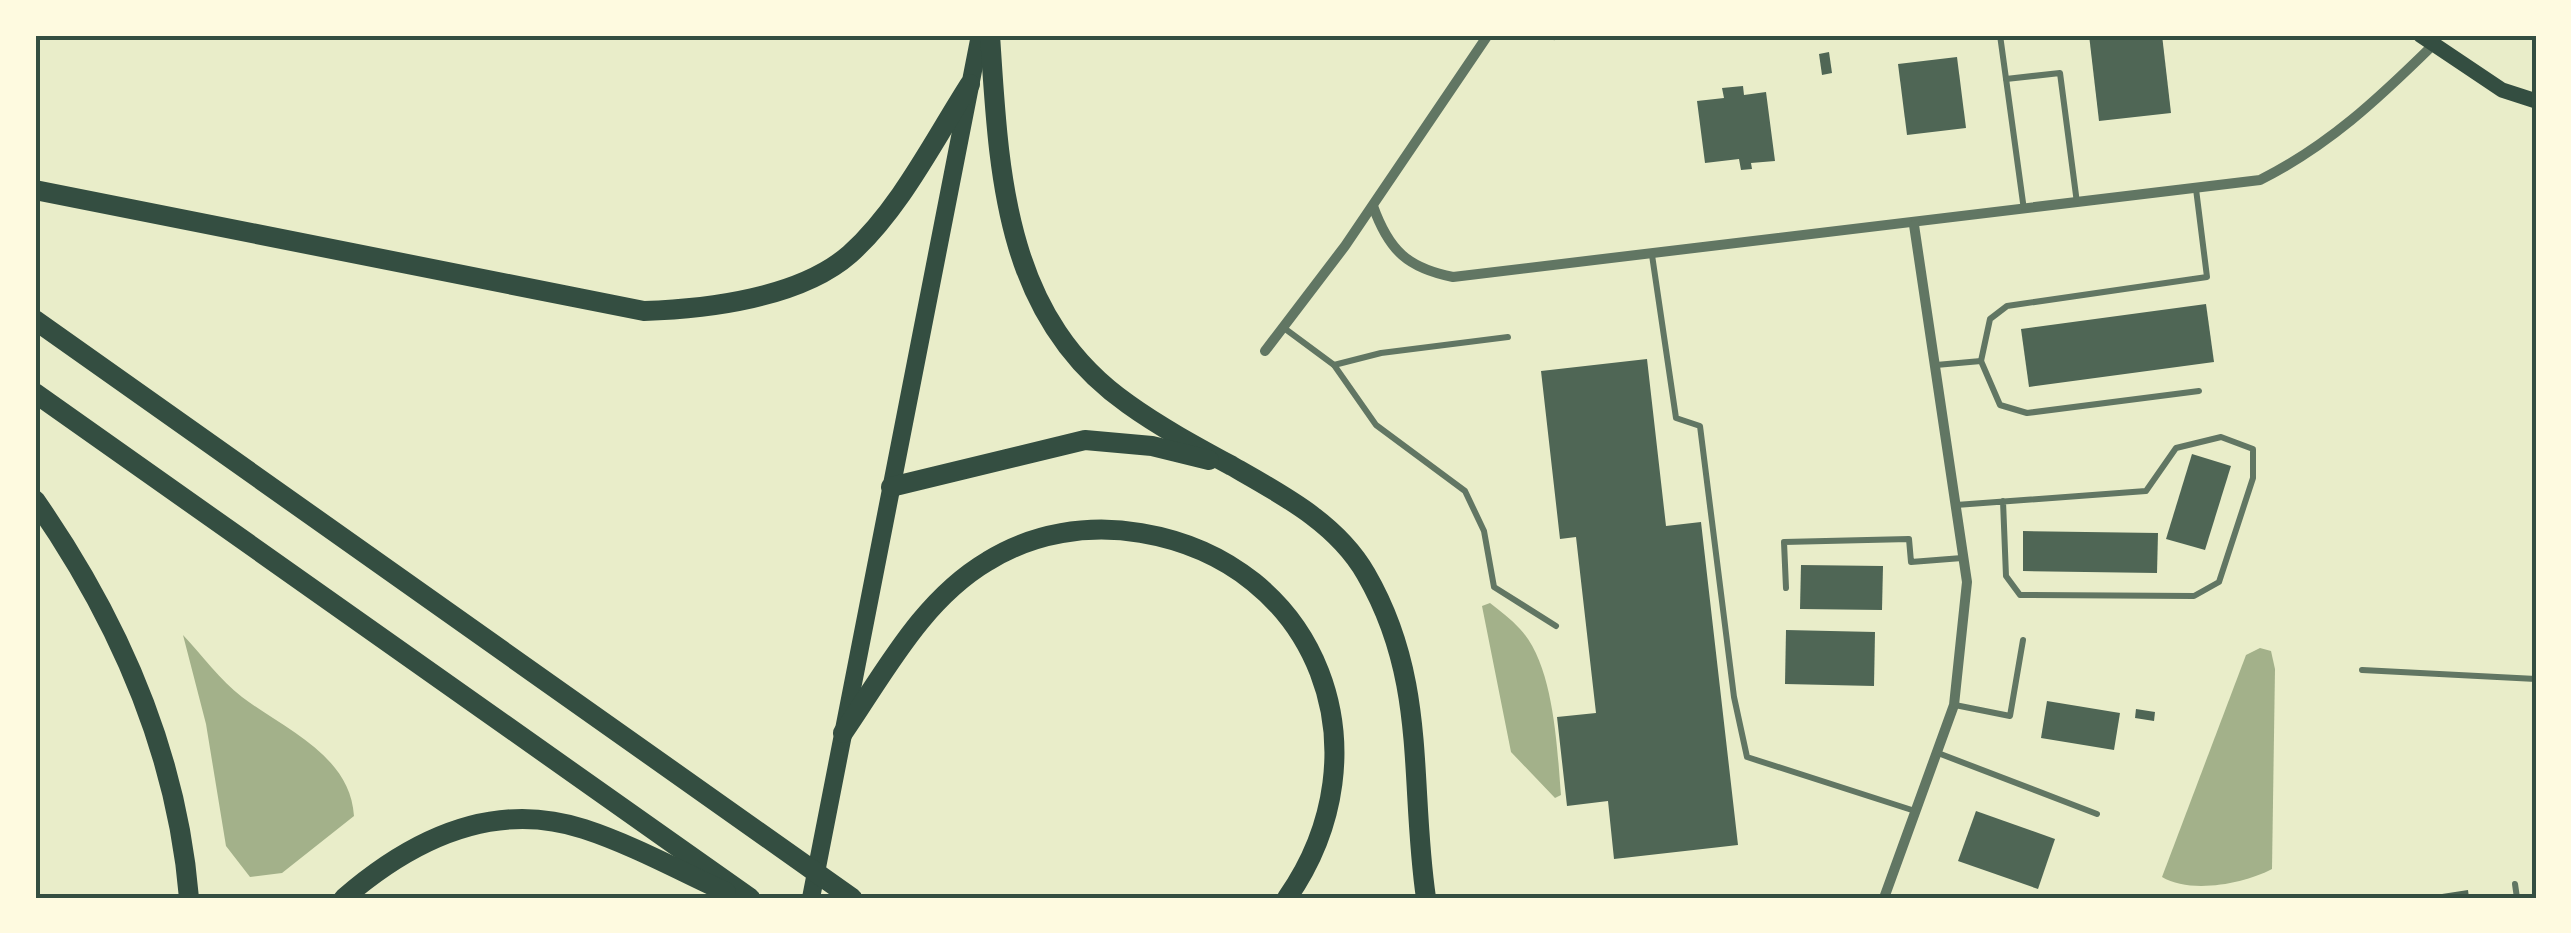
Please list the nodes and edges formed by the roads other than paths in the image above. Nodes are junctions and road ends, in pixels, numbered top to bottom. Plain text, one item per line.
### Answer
1 (980, 35) edge
2 (990, 35) edge
3 (1488, 35) edge
4 (2000, 35) edge
5 (2426, 40) edge
6 (2006, 79) junction
7 (970, 84) junction
8 (2536, 101) edge
9 (35, 190) edge
10 (2196, 190) junction
11 (2077, 204) junction
12 (1372, 206) junction
13 (2024, 212) junction
14 (1914, 225) junction
15 (1652, 254) junction
16 (35, 320) edge
17 (1283, 327) junction
18 (1508, 336) dead end
19 (1265, 351) dead end
20 (1981, 362) junction
21 (1334, 364) junction
22 (1935, 366) junction
23 (2199, 390) dead end
24 (35, 394) edge
25 (1230, 465) junction
26 (891, 488) junction
27 (35, 500) edge
28 (2004, 501) junction
29 (1956, 505) junction
30 (1964, 558) junction
31 (1786, 588) dead end
32 (1556, 626) dead end
33 (2023, 640) dead end
34 (2362, 670) dead end
35 (2536, 679) edge
36 (1954, 705) junction
37 (844, 734) junction
38 (1936, 753) junction
39 (1916, 811) junction
40 (2098, 814) dead end
41 (2515, 884) dead end
42 (853, 896) edge
43 (189, 898) edge
44 (344, 898) edge
45 (739, 898) edge
46 (750, 898) edge
47 (811, 898) edge
48 (1287, 898) edge
49 (1426, 898) edge
50 (1884, 898) edge
51 (2516, 898) edge

1 - 7 main road
2 - 25 highway
3 - 12 street
4 - 6 lane
5 - 8 main road
5 - 10 street
6 - 11 lane
6 - 13 lane
7 - 9 highway
7 - 26 main road
10 - 11 street
10 - 20 lane
11 - 13 street
12 - 15 street
12 - 17 street
13 - 14 street
14 - 15 street
14 - 22 street
15 - 39 lane
16 - 42 highway
17 - 19 street
17 - 21 lane
18 - 21 lane
20 - 22 lane
20 - 23 lane
21 - 32 lane
22 - 29 street
24 - 46 highway
25 - 26 highway
25 - 49 highway
26 - 37 main road
27 - 43 highway
28 - 28 lane
28 - 29 lane
29 - 30 street
30 - 31 lane
30 - 36 street
33 - 36 lane
34 - 35 lane
36 - 38 street
37 - 47 main road
37 - 48 highway
38 - 39 street
38 - 40 lane
39 - 50 street
41 - 51 lane
44 - 45 highway

